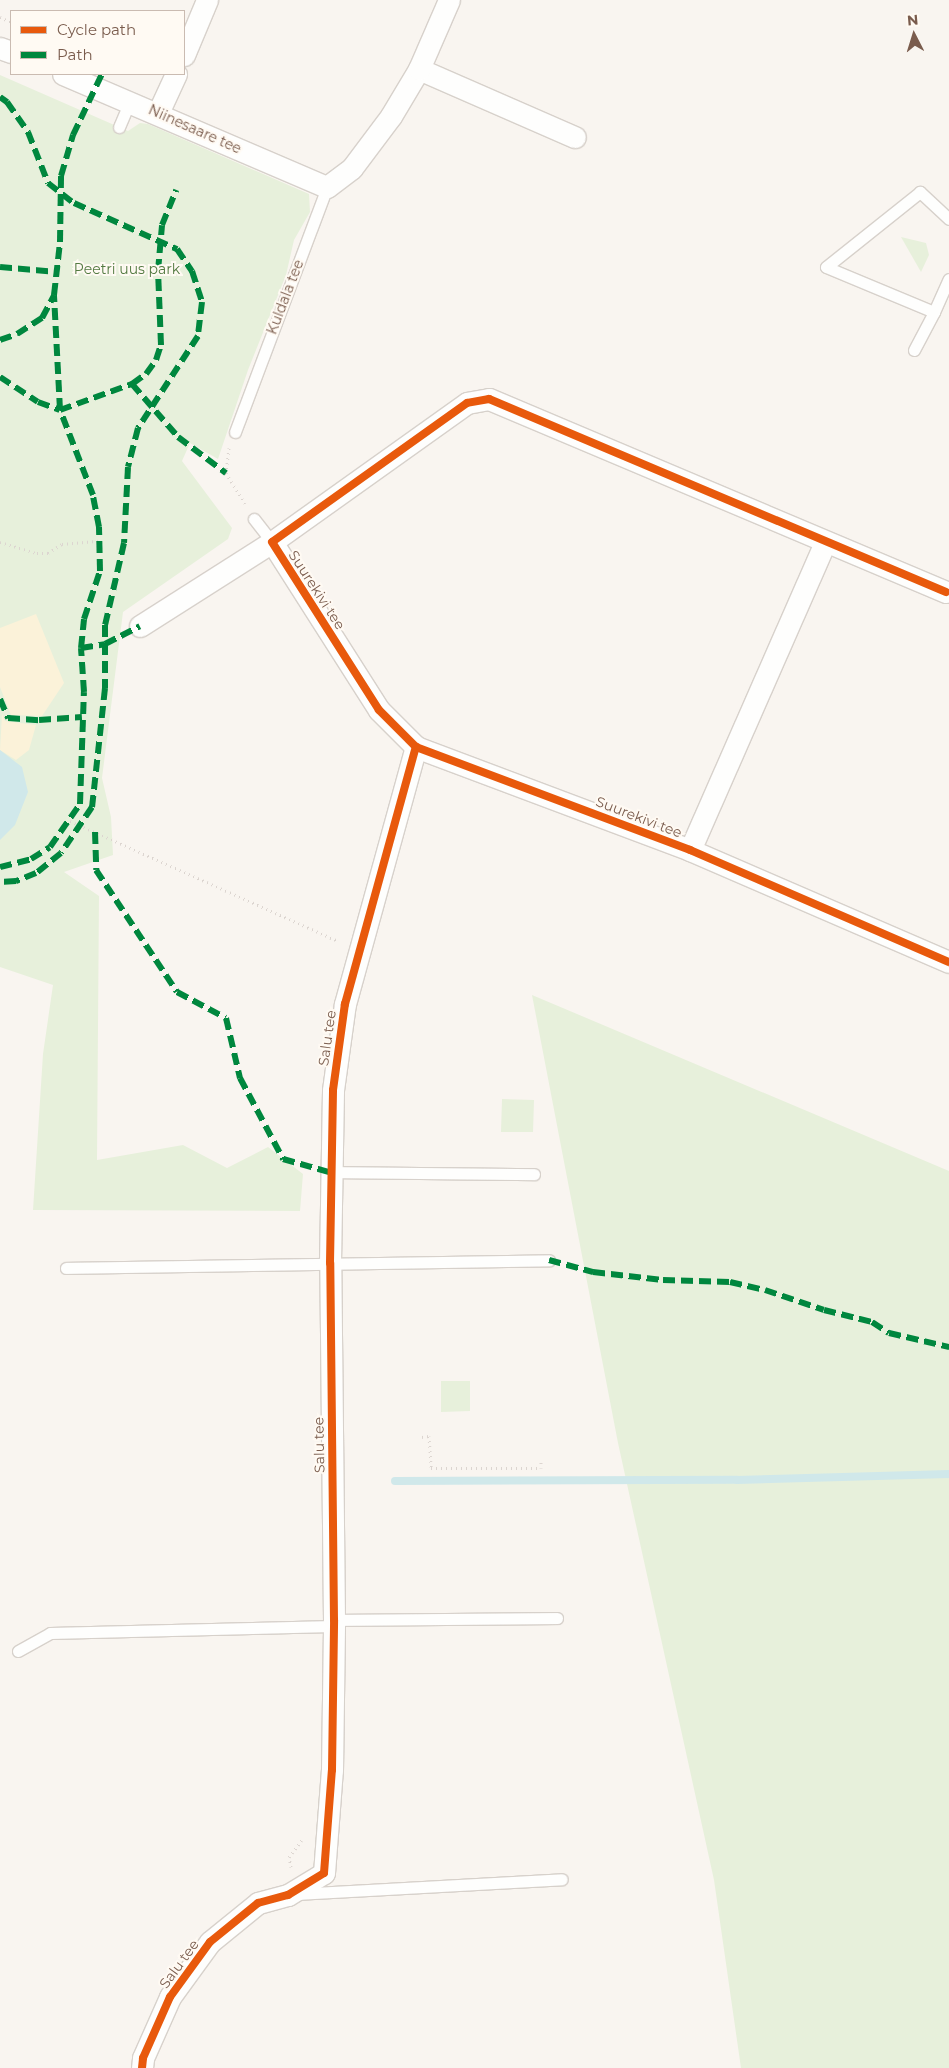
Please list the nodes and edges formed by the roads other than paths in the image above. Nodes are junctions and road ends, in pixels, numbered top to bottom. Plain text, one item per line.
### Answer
1 (207, 0) edge
2 (449, 0) edge
3 (185, 53) edge
4 (420, 70) junction
5 (65, 75) edge
6 (176, 75) edge
7 (130, 101) junction
8 (158, 113) junction
9 (119, 127) dead end
10 (575, 137) dead end
11 (327, 187) junction
12 (949, 219) edge
13 (949, 279) edge
14 (934, 312) junction
15 (914, 350) dead end
16 (235, 432) road end
17 (254, 518) road end
18 (272, 542) junction
19 (825, 542) junction
20 (946, 592) dead end
21 (140, 626) dead end
22 (416, 747) junction
23 (690, 850) junction
24 (949, 962) edge
25 (330, 1172) junction
26 (534, 1174) dead end
27 (549, 1260) dead end
28 (330, 1263) junction
29 (66, 1268) dead end
30 (557, 1618) dead end
31 (334, 1623) junction
32 (18, 1652) dead end
33 (562, 1880) dead end
34 (288, 1895) junction
35 (142, 2068) edge

1 - 3 street
2 - 4 street
4 - 10 street
4 - 11 street
5 - 7 street, Niinesaare tee
6 - 8 street
7 - 8 street, Niinesaare tee
7 - 9 lane
8 - 11 street, Niinesaare tee
11 - 16 lane, Kuldala tee
12 - 14 lane
13 - 14 lane
14 - 15 lane
17 - 18 lane
18 - 19 street, Suurekivi tee
18 - 21 street, Suurekivi tee
18 - 22 street, Suurekivi tee
19 - 20 street, Suurekivi tee
19 - 23 street, Suurekivi tee
22 - 23 street, Suurekivi tee
22 - 25 street, Salu tee
23 - 24 street, Suurekivi tee
25 - 26 lane
25 - 28 street, Salu tee
27 - 28 lane
28 - 29 lane
28 - 31 street, Salu tee
30 - 31 lane
31 - 32 lane
31 - 34 street, Salu tee
33 - 34 lane
34 - 35 street, Salu tee

